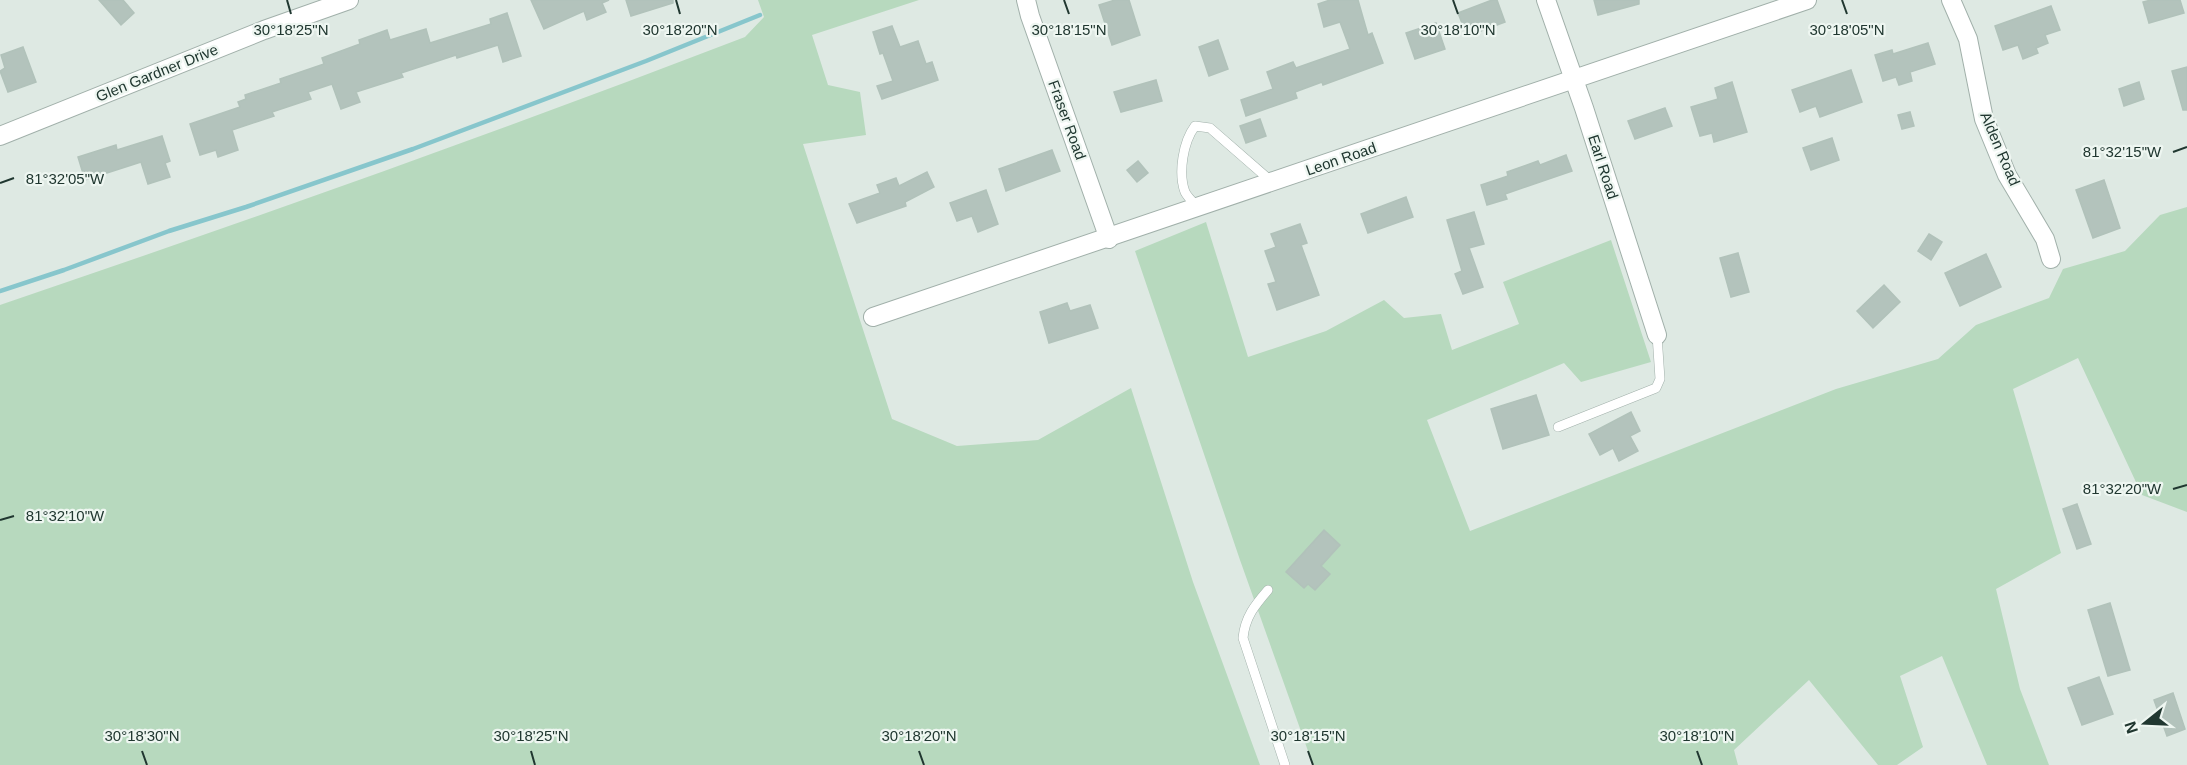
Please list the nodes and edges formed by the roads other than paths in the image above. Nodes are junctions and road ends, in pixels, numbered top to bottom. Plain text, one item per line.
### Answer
1 (349, 0) edge
2 (1026, 0) edge
3 (1546, 0) edge
4 (1808, 0) edge
5 (1951, 0) edge
6 (1573, 81) junction
7 (0, 136) edge
8 (1272, 182) junction
9 (1198, 207) junction
10 (1109, 239) junction
11 (2051, 259) dead end
12 (873, 317) dead end
13 (1657, 335) joint
14 (1558, 427) dead end
15 (1268, 590) dead end
16 (1285, 765) edge

1 - 7 street, Glen Gardner Drive
2 - 10 street, Fraser Road
3 - 6 street, Earl Road
4 - 6 street, Leon Road
5 - 11 street, Alden Road
6 - 8 street, Leon Road
6 - 13 street, Earl Road
8 - 9 street, Leon Road
8 - 9 lane
9 - 10 street, Leon Road
10 - 12 street, Leon Road
13 - 14 lane
15 - 16 lane

